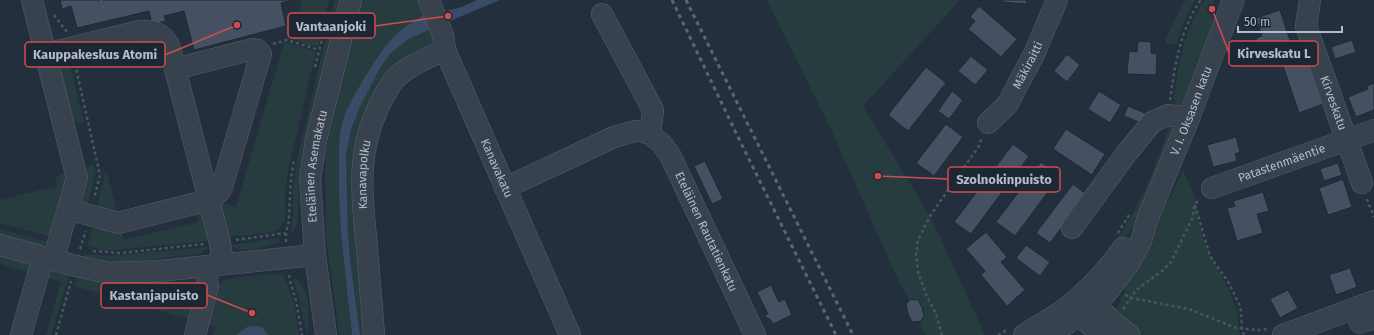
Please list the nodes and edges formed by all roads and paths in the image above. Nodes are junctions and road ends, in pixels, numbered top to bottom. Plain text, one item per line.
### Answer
1 (32, 0) edge
2 (101, 0) edge
3 (350, 0) edge
4 (1057, 0) edge
5 (1233, 0) edge
6 (1310, 0) edge
7 (430, 4) edge
8 (602, 14) dead end
9 (106, 21) dead end
10 (444, 42) junction
11 (253, 49) junction
12 (319, 50) dead end
13 (45, 54) junction
14 (176, 69) junction
15 (1189, 118) junction
16 (988, 123) joint
17 (1374, 130) edge
18 (650, 134) junction
19 (1346, 140) junction
20 (1362, 183) dead end
21 (505, 188) junction
22 (1212, 188) joint
23 (209, 200) junction
24 (1194, 204) junction
25 (68, 209) junction
26 (1147, 220) junction
27 (1072, 228) dead end
28 (285, 233) dead end
29 (220, 242) junction
30 (0, 245) edge
31 (86, 249) dead end
32 (91, 251) dead end
33 (52, 253) junction
34 (315, 255) junction
35 (215, 265) junction
36 (1112, 286) junction
37 (1132, 298) junction
38 (1374, 301) edge
39 (1081, 305) junction
40 (1354, 309) junction
41 (1374, 318) edge
42 (1242, 329) junction
43 (1277, 332) edge
44 (21, 335) edge
45 (195, 335) edge
46 (326, 335) edge
47 (374, 335) edge
48 (570, 335) edge
49 (755, 335) edge
50 (942, 335) edge
51 (1024, 335) edge
52 (1043, 335) edge
53 (1103, 335) edge
54 (1129, 335) edge
55 (1244, 335) edge

1 - 13 street
2 - 9 path
3 - 34 street, Eteläinen Asemakatu
4 - 16 street, Mäkiraitti
5 - 15 street, V. I. Oksasen katu
6 - 19 street, Kirveskatu
7 - 10 street, Kanavakatu
8 - 18 street
10 - 21 street, Kanavakatu
10 - 47 street, Kanavapolku
11 - 12 path
11 - 14 street
11 - 23 street
13 - 14 street
13 - 25 street
14 - 23 street
15 - 26 street, V. I. Oksasen katu
15 - 27 street
16 - 50 path
17 - 19 street, Patastenmäentie
18 - 21 street
18 - 49 street, Eteläinen Rautatienkatu
19 - 20 street, Kirveskatu
19 - 22 street, Patastenmäentie
21 - 48 street, Kanavakatu
22 - 24 path
23 - 25 street
23 - 29 street
24 - 37 path
24 - 42 path
25 - 33 street
26 - 36 street, V. I. Oksasen katu
26 - 39 street, V. I. Oksasen katu
28 - 29 path
29 - 32 path
29 - 35 street
30 - 33 street
31 - 33 path
33 - 35 street
33 - 44 street
34 - 35 street
34 - 46 street, Eteläinen Asemakatu
35 - 45 street
36 - 37 path
36 - 39 street, V. I. Oksasen katu
37 - 42 path
38 - 40 street
39 - 51 street, V. I. Oksasen katu
39 - 52 street, V. I. Oksasen katu
39 - 53 street
39 - 54 street
40 - 41 street
40 - 43 street
42 - 43 path
42 - 55 path

